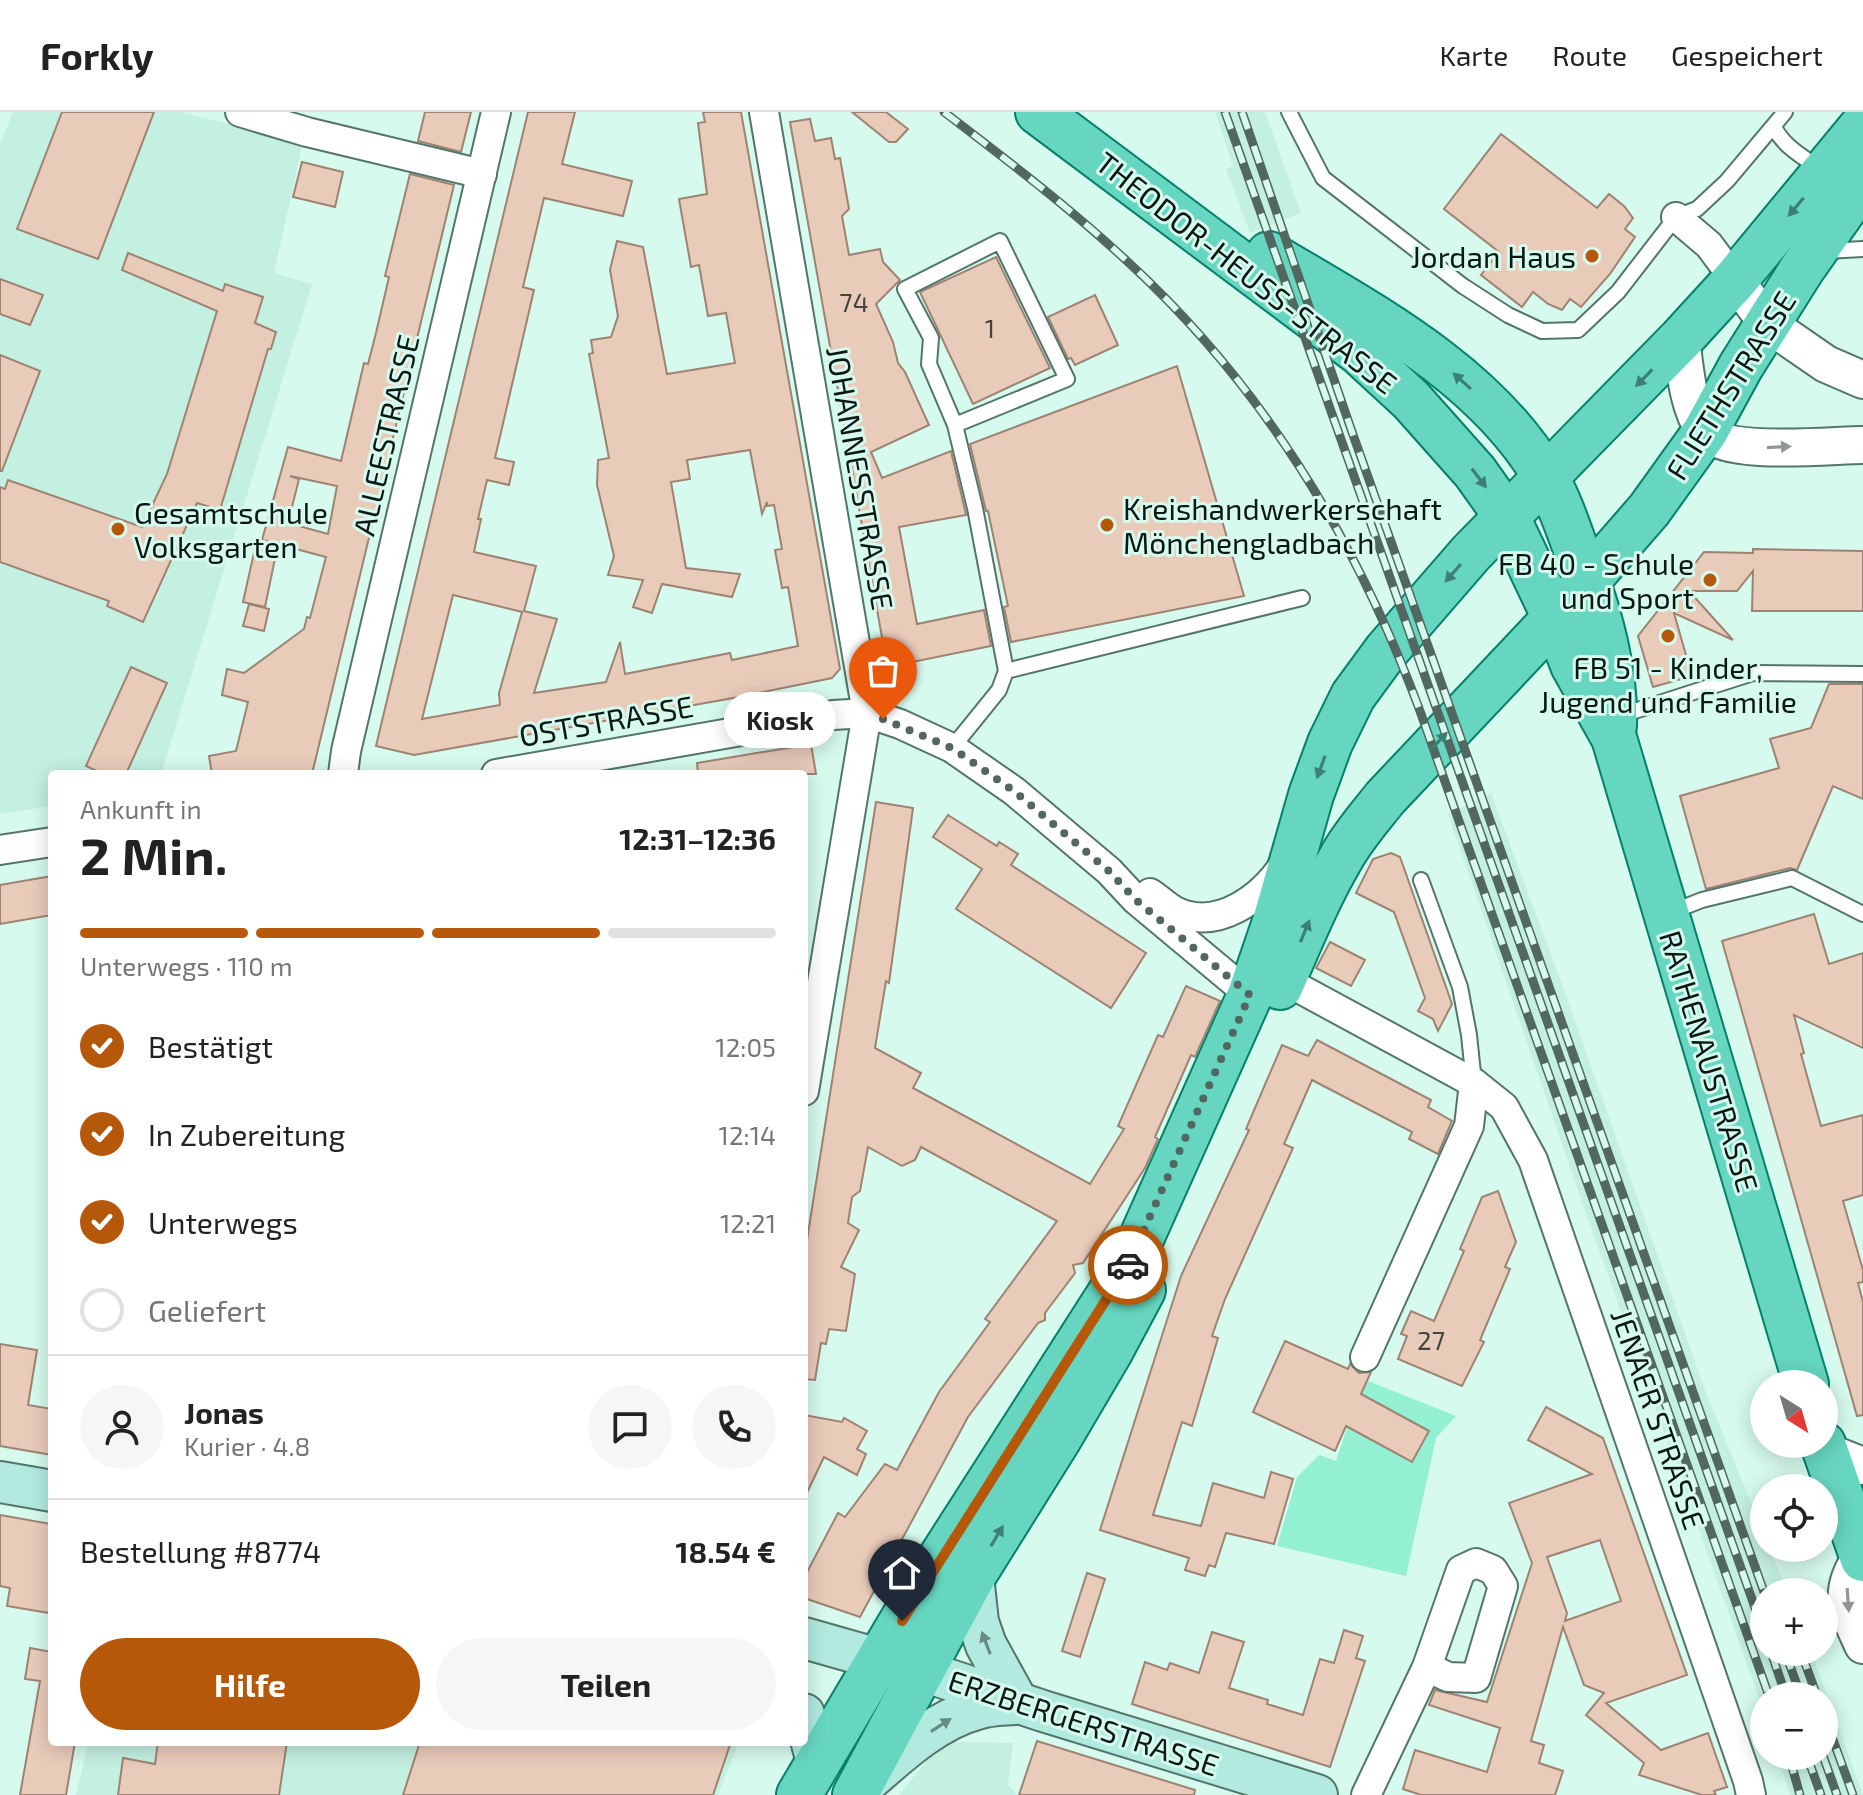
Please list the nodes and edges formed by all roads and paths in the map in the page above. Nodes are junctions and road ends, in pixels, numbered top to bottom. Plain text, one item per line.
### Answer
1 (240, 112) edge
2 (496, 112) edge
3 (764, 112) edge
4 (1038, 112) edge
5 (1078, 112) edge
6 (1289, 112) edge
7 (1785, 112) edge
8 (1863, 125) edge
9 (1774, 127) junction
10 (482, 174) junction
11 (1844, 177) edge
12 (1676, 217) junction
13 (1863, 249) edge
14 (1813, 251) junction
15 (1735, 280) junction
16 (1768, 324) junction
17 (1681, 339) junction
18 (1863, 380) edge
19 (955, 425) junction
20 (1705, 432) junction
21 (1588, 436) junction
22 (1863, 445) edge
23 (1546, 477) junction
24 (1507, 517) junction
25 (1569, 534) junction
26 (1534, 573) junction
27 (1588, 582) junction
28 (1302, 598) dead end
29 (1555, 618) junction
30 (1508, 668) junction
31 (1006, 671) junction
32 (1863, 674) edge
33 (867, 713) junction
34 (1614, 728) junction
35 (952, 748) junction
36 (344, 770) edge
37 (519, 770) edge
38 (48, 843) edge
39 (1296, 845) junction
40 (0, 850) edge
41 (1109, 871) junction
42 (1421, 880) dead end
43 (1666, 914) junction
44 (1863, 914) edge
45 (1267, 987) junction
46 (808, 1067) edge
47 (1474, 1083) junction
48 (1365, 1357) dead end
49 (1802, 1370) edge
50 (1838, 1458) edge
51 (0, 1482) edge
52 (48, 1490) edge
53 (1863, 1556) edge
54 (973, 1576) junction
55 (808, 1639) edge
56 (1863, 1645) edge
57 (878, 1660) junction
58 (1427, 1667) dead end
59 (923, 1671) junction
60 (1018, 1703) junction
61 (806, 1746) edge
62 (808, 1779) edge
63 (856, 1793) edge
64 (1317, 1795) edge
65 (1366, 1795) edge
66 (1751, 1795) edge

1 - 10 street
2 - 10 street, ALLEESTRASSE
3 - 33 street, JOHANNESSTRASSE
4 -> 24 main road, THEODOR-HEUSS-STRASSE
23 -> 5 main road, THEODOR-HEUSS-STRASSE
6 - 12 lane
7 - 9 lane
8 - 11 main road, FLIETHSTRASSE
9 - 11 lane
9 - 12 lane
10 - 36 street, ALLEESTRASSE
11 - 14 main road, FLIETHSTRASSE
11 -> 15 main road, FLIETHSTRASSE
12 - 15 street
13 - 14 lane
14 - 16 main road, FLIETHSTRASSE
15 - 16 street
15 - 17 main road, FLIETHSTRASSE
16 - 18 street
16 - 20 main road, FLIETHSTRASSE
17 - 20 street
17 -> 21 main road, FLIETHSTRASSE
19 - 19 lane
19 - 31 lane
20 -> 22 street
20 - 27 main road, FLIETHSTRASSE
21 - 23 main road, FLIETHSTRASSE
21 - 25 main road
23 - 24 main road, FLIETHSTRASSE
23 - 25 main road, RATHENAUSTRASSE
23 - 26 main road
24 - 26 main road, RATHENAUSTRASSE
24 -> 39 main road, FLIETHSTRASSE
25 - 27 main road, RATHENAUSTRASSE
25 - 29 main road
26 - 29 main road, RATHENAUSTRASSE
26 - 30 main road
27 - 29 main road, FLIETHSTRASSE
27 - 34 main road, RATHENAUSTRASSE
28 - 31 lane
29 - 30 main road, FLIETHSTRASSE
29 - 34 main road, RATHENAUSTRASSE
45 -> 30 main road, FLIETHSTRASSE
31 - 35 lane
32 - 34 lane
33 - 35 street, OSTSTRASSE
33 - 37 street, OSTSTRASSE
33 - 46 street, JOHANNESSTRASSE
34 - 43 main road, RATHENAUSTRASSE
35 - 41 street, OSTSTRASSE
38 - 40 street
39 - 41 street, OSTSTRASSE
39 - 45 main road, FLIETHSTRASSE
41 - 45 street, OSTSTRASSE
42 - 47 lane
43 - 44 lane
43 - 49 main road, RATHENAUSTRASSE
45 - 47 street, JENAER STRASSE
54 -> 45 main road
45 - 57 main road
47 - 48 street
47 - 66 street, JENAER STRASSE
50 - 53 main road
51 - 52 main road
53 -> 56 street
54 - 59 main road
60 -> 54 main road
55 - 57 main road, ERZBERGERSTRASSE
57 - 59 main road, ERZBERGERSTRASSE
57 - 62 main road
58 - 65 street
59 - 60 main road, ERZBERGERSTRASSE
59 - 63 main road
63 -> 60 main road
60 - 64 main road, ERZBERGERSTRASSE
61 - 62 main road

